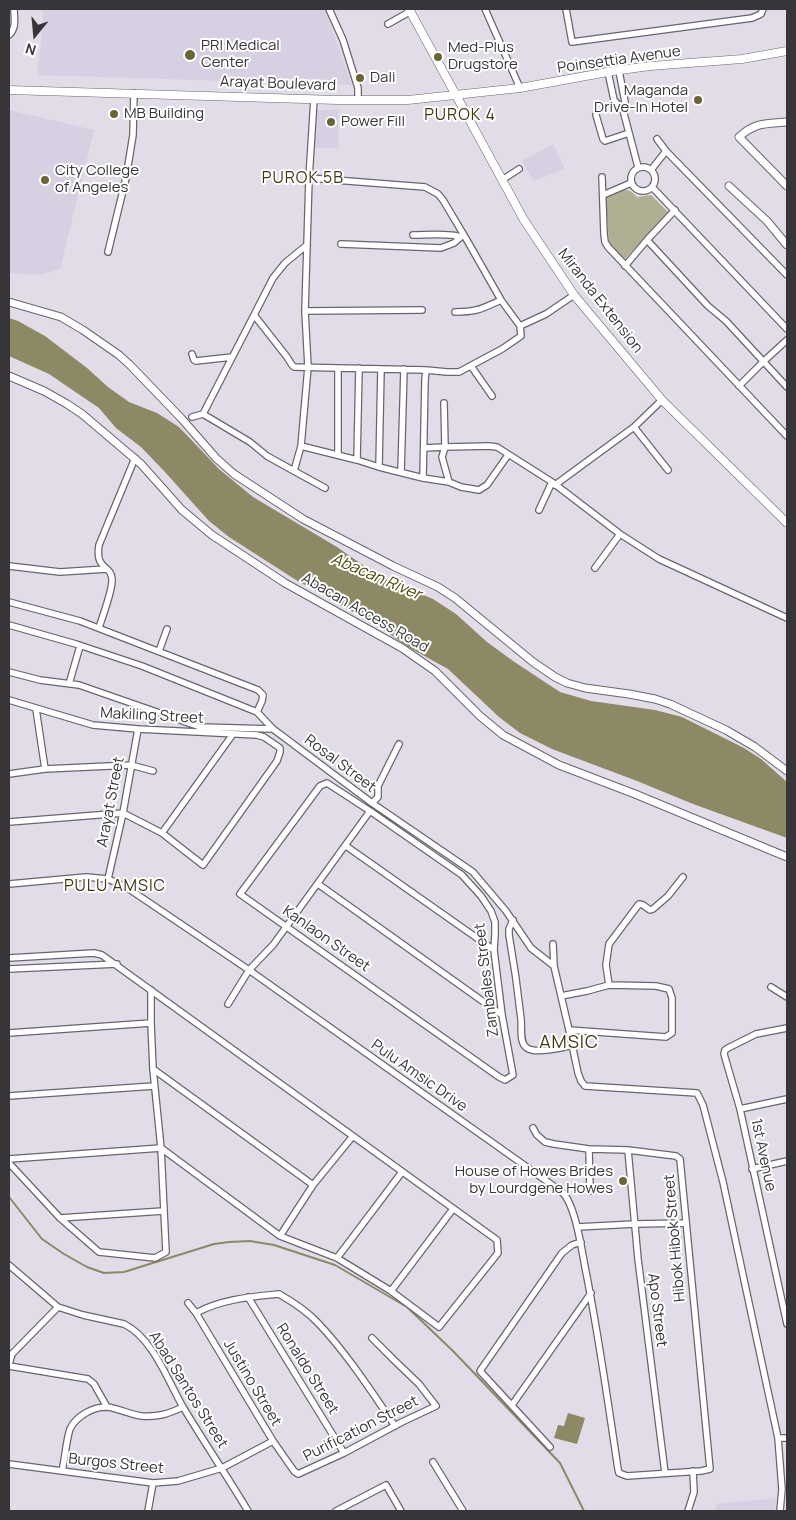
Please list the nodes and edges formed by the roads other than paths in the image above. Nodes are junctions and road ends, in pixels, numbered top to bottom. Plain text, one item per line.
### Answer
1 (14, 9) edge
2 (329, 9) edge
3 (485, 9) edge
4 (566, 9) edge
5 (763, 9) edge
6 (410, 10) edge
7 (388, 24) dead end
8 (9, 35) edge
9 (787, 51) edge
10 (619, 70) junction
11 (608, 72) junction
12 (520, 88) junction
13 (9, 90) edge
14 (134, 93) junction
15 (456, 96) junction
16 (314, 99) junction
17 (358, 100) junction
18 (623, 110) junction
19 (596, 115) dead end
20 (787, 122) edge
21 (629, 133) junction
22 (657, 139) dead end
23 (666, 151) junction
24 (638, 167) junction
25 (519, 169) dead end
26 (651, 170) junction
27 (602, 177) dead end
28 (309, 178) junction
29 (502, 180) junction
30 (631, 183) junction
31 (730, 186) dead end
32 (787, 186) edge
33 (652, 187) junction
34 (603, 194) junction
35 (675, 210) junction
36 (413, 235) dead end
37 (462, 236) junction
38 (647, 240) junction
39 (341, 244) dead end
40 (307, 245) junction
41 (787, 245) edge
42 (108, 252) dead end
43 (625, 266) junction
44 (787, 275) edge
45 (574, 295) junction
46 (501, 300) junction
47 (9, 302) edge
48 (422, 310) dead end
49 (305, 311) junction
50 (455, 312) dead end
51 (254, 315) junction
52 (520, 326) junction
53 (787, 329) edge
54 (787, 340) edge
55 (192, 354) dead end
56 (232, 357) junction
57 (764, 361) junction
58 (471, 366) junction
59 (308, 367) junction
60 (338, 368) junction
61 (360, 368) junction
62 (381, 369) junction
63 (404, 369) junction
64 (426, 370) junction
65 (9, 376) edge
66 (740, 386) junction
67 (787, 387) edge
68 (492, 396) dead end
69 (662, 400) junction
70 (444, 403) dead end
71 (203, 414) junction
72 (192, 417) dead end
73 (634, 427) junction
74 (787, 436) edge
75 (301, 446) junction
76 (445, 447) junction
77 (424, 448) junction
78 (338, 455) junction
79 (508, 455) junction
80 (134, 458) junction
81 (357, 460) junction
82 (379, 468) junction
83 (668, 470) dead end
84 (294, 471) junction
85 (401, 472) junction
86 (423, 478) junction
87 (449, 482) junction
88 (554, 483) junction
89 (325, 488) dead end
90 (539, 510) dead end
91 (787, 523) edge
92 (620, 534) junction
93 (9, 566) edge
94 (595, 568) dead end
95 (106, 569) junction
96 (9, 602) edge
97 (787, 618) edge
98 (9, 625) edge
99 (98, 628) junction
100 (167, 629) dead end
101 (80, 646) junction
102 (159, 651) junction
103 (9, 672) edge
104 (69, 684) junction
105 (9, 700) edge
106 (36, 709) junction
107 (257, 712) junction
108 (138, 729) junction
109 (273, 730) junction
110 (233, 734) junction
111 (399, 744) dead end
112 (131, 764) junction
113 (45, 769) junction
114 (153, 771) dead end
115 (787, 771) edge
116 (9, 774) edge
117 (327, 783) joint
118 (372, 803) junction
119 (370, 811) junction
120 (123, 813) junction
121 (9, 822) edge
122 (162, 833) junction
123 (346, 846) junction
124 (787, 856) edge
125 (683, 877) dead end
126 (108, 879) junction
127 (9, 884) edge
128 (318, 884) junction
129 (513, 920) junction
130 (287, 926) junction
131 (553, 944) dead end
132 (494, 950) junction
133 (9, 958) edge
134 (116, 964) junction
135 (554, 966) junction
136 (9, 969) edge
137 (249, 970) junction
138 (609, 985) junction
139 (771, 987) dead end
140 (151, 990) junction
141 (561, 996) junction
142 (787, 997) edge
143 (228, 1004) dead end
144 (502, 1016) junction
145 (151, 1022) junction
146 (787, 1028) edge
147 (569, 1030) junction
148 (9, 1033) edge
149 (572, 1045) junction
150 (153, 1069) junction
151 (514, 1075) joint
152 (154, 1086) junction
153 (9, 1096) edge
154 (787, 1099) edge
155 (740, 1109) junction
156 (533, 1128) dead end
157 (353, 1136) junction
158 (161, 1148) junction
159 (588, 1149) junction
160 (628, 1150) junction
161 (9, 1161) edge
162 (787, 1161) edge
163 (752, 1169) junction
164 (402, 1172) junction
165 (313, 1185) junction
166 (590, 1191) dead end
167 (453, 1209) junction
168 (163, 1211) junction
169 (60, 1218) junction
170 (635, 1224) junction
171 (685, 1224) junction
172 (577, 1227) junction
173 (280, 1236) junction
174 (581, 1242) junction
175 (337, 1258) junction
176 (9, 1264) edge
177 (391, 1291) junction
178 (784, 1292) edge
179 (591, 1293) junction
180 (248, 1297) junction
181 (188, 1303) dead end
182 (58, 1307) junction
183 (196, 1313) junction
184 (787, 1324) edge
185 (372, 1338) dead end
186 (9, 1365) edge
187 (512, 1405) junction
188 (107, 1407) junction
189 (183, 1407) junction
190 (395, 1426) junction
191 (778, 1438) junction
192 (787, 1438) edge
193 (273, 1441) junction
194 (550, 1447) dead end
195 (344, 1453) junction
196 (433, 1462) dead end
197 (9, 1464) edge
198 (222, 1468) junction
199 (62, 1471) junction
200 (693, 1471) junction
201 (665, 1473) junction
202 (298, 1474) joint
203 (153, 1483) junction
204 (148, 1511) edge
205 (248, 1511) edge
206 (336, 1511) edge
207 (401, 1511) edge
208 (463, 1511) edge
209 (688, 1511) edge
210 (780, 1511) edge

1 - 8 street
2 - 17 street
3 - 12 street
4 - 5 street
6 - 7 street
6 - 15 main road, Miranda Extension
9 - 10 main road, Poinsettia Avenue
10 - 11 main road, Poinsettia Avenue
10 - 18 street
11 - 12 main road, Poinsettia Avenue
11 - 18 street
12 - 15 main road, Poinsettia Avenue
13 - 14 main road, Arayat Boulevard
14 - 16 main road, Arayat Boulevard
14 - 42 street
15 - 17 main road, Arayat Boulevard
15 - 29 main road, Miranda Extension
16 - 17 main road, Arayat Boulevard
16 - 28 street
18 - 21 street
19 - 21 street
20 - 32 street
21 - 24 street
22 - 23 street
23 - 26 street
23 - 44 street
24 - 26 street
24 - 30 street
25 - 29 street
26 - 33 street
27 - 34 street
28 - 37 street
28 - 40 street
29 - 45 main road, Miranda Extension
30 - 33 street
30 - 34 street
31 - 41 street
33 - 35 street
34 - 43 street
35 - 38 street
35 - 53 street
36 - 37 street
37 - 39 street
37 - 46 street
38 - 43 street
38 - 57 street
40 - 49 street
40 - 51 street
43 - 66 street
45 - 52 street
45 - 69 main road, Miranda Extension
46 - 50 street
46 - 52 street
47 - 115 street
48 - 49 street
49 - 59 street
51 - 56 street
51 - 59 street
52 - 58 street
54 - 57 street
55 - 56 street
56 - 71 street
57 - 66 street
57 - 67 street
58 - 64 street
58 - 68 street
59 - 60 street
59 - 75 street
60 - 61 street
60 - 78 street
61 - 62 street
61 - 81 street
62 - 63 street
62 - 82 street
63 - 64 street
63 - 85 street
64 - 77 street
65 - 80 street, Abacan Access Road
66 - 74 street
69 - 73 street
69 - 91 main road, Miranda Extension
70 - 76 street
71 - 72 street
71 - 84 street
73 - 83 street
73 - 88 street
75 - 78 street
75 - 84 street
76 - 77 street
76 - 79 street
76 - 87 street
77 - 86 street
78 - 81 street
79 - 87 street
79 - 88 street
80 - 95 street
80 - 124 street, Abacan Access Road
81 - 82 street
82 - 85 street
84 - 89 street
85 - 86 street
86 - 87 street
88 - 90 street
88 - 92 street
92 - 94 street
92 - 97 street
93 - 95 street
95 - 99 street
96 - 99 street
98 - 101 street, Rosal Street
99 - 102 street
100 - 102 street
101 - 104 street
101 - 107 street, Rosal Street
102 - 107 street
103 - 104 street
104 - 109 street
105 - 106 street, Makiling Street
106 - 108 street, Makiling Street
106 - 113 street
107 - 109 street, Rosal Street
108 - 110 street, Makiling Street
108 - 112 street, Arayat Street
109 - 118 street, Rosal Street
110 - 122 street
110 - 122 street, Makiling Street
111 - 118 street
112 - 113 street
112 - 114 street
112 - 120 street, Arayat Street
113 - 116 street
117 - 119 street, Zambales Street
117 - 130 street, Kanlaon Street
118 - 129 street, Rosal Street
119 - 123 street
119 - 132 street, Zambales Street
120 - 121 street
120 - 122 street
120 - 126 street, Arayat Street
123 - 128 street
123 - 132 street
125 - 138 street
126 - 127 street, Pulu Amsic Drive
126 - 137 street, Pulu Amsic Drive
128 - 130 street
128 - 144 street
129 - 135 street, Rosal Street
129 - 149 street
130 - 137 street
130 - 151 street, Kanlaon Street
131 - 135 street
132 - 144 street, Zambales Street
133 - 134 street
134 - 136 street
134 - 140 street
135 - 141 street
137 - 143 street
137 - 172 street, Pulu Amsic Drive
138 - 141 street
138 - 147 street
139 - 142 street
140 - 145 street
140 - 157 street
141 - 147 street
144 - 151 street, Zambales Street
145 - 148 street
145 - 150 street
146 - 155 street, 1st Avenue
147 - 149 street
149 - 191 street
150 - 152 street
150 - 165 street
152 - 153 street
152 - 158 street
154 - 155 street
155 - 163 street, 1st Avenue
156 - 159 street, Hibok Hibok Street
157 - 164 street
157 - 165 street
158 - 161 street
158 - 168 street
158 - 173 street
159 - 160 street, Hibok Hibok Street
159 - 166 street
160 - 170 street, Apo Street
160 - 171 street, Hibok Hibok Street
161 - 169 street
162 - 163 street
163 - 178 street, 1st Avenue
164 - 167 street
164 - 175 street
165 - 173 street
167 - 177 street
167 - 177 street
168 - 169 street
168 - 169 street
170 - 171 street
170 - 172 street
170 - 201 street, Apo Street
171 - 200 street, Hibok Hibok Street
172 - 174 street, Pulu Amsic Drive
173 - 175 street
174 - 179 street, Pulu Amsic Drive
174 - 187 street
175 - 177 street
176 - 182 street, Abad Santos Street
178 - 184 street, 1st Avenue
179 - 187 street
179 - 201 street, Pulu Amsic Drive
180 - 183 street
180 - 190 street
180 - 195 street, Ronaldo Street
181 - 183 street, Justino Street
182 - 186 street
182 - 189 street, Abad Santos Street
183 - 193 street, Justino Street
185 - 190 street, Purification Street
186 - 188 street
187 - 194 street
188 - 189 street
188 - 199 street
189 - 198 street, Abad Santos Street
190 - 195 street, Purification Street
191 - 192 street
191 - 210 street
193 - 198 street, Burgos Street
193 - 202 street, Justino Street
195 - 202 street, Purification Street
196 - 208 street
197 - 199 street, Burgos Street
198 - 203 street, Burgos Street
198 - 205 street, Abad Santos Street
199 - 203 street, Burgos Street
200 - 201 street
200 - 209 street
203 - 204 street
206 - 207 street

